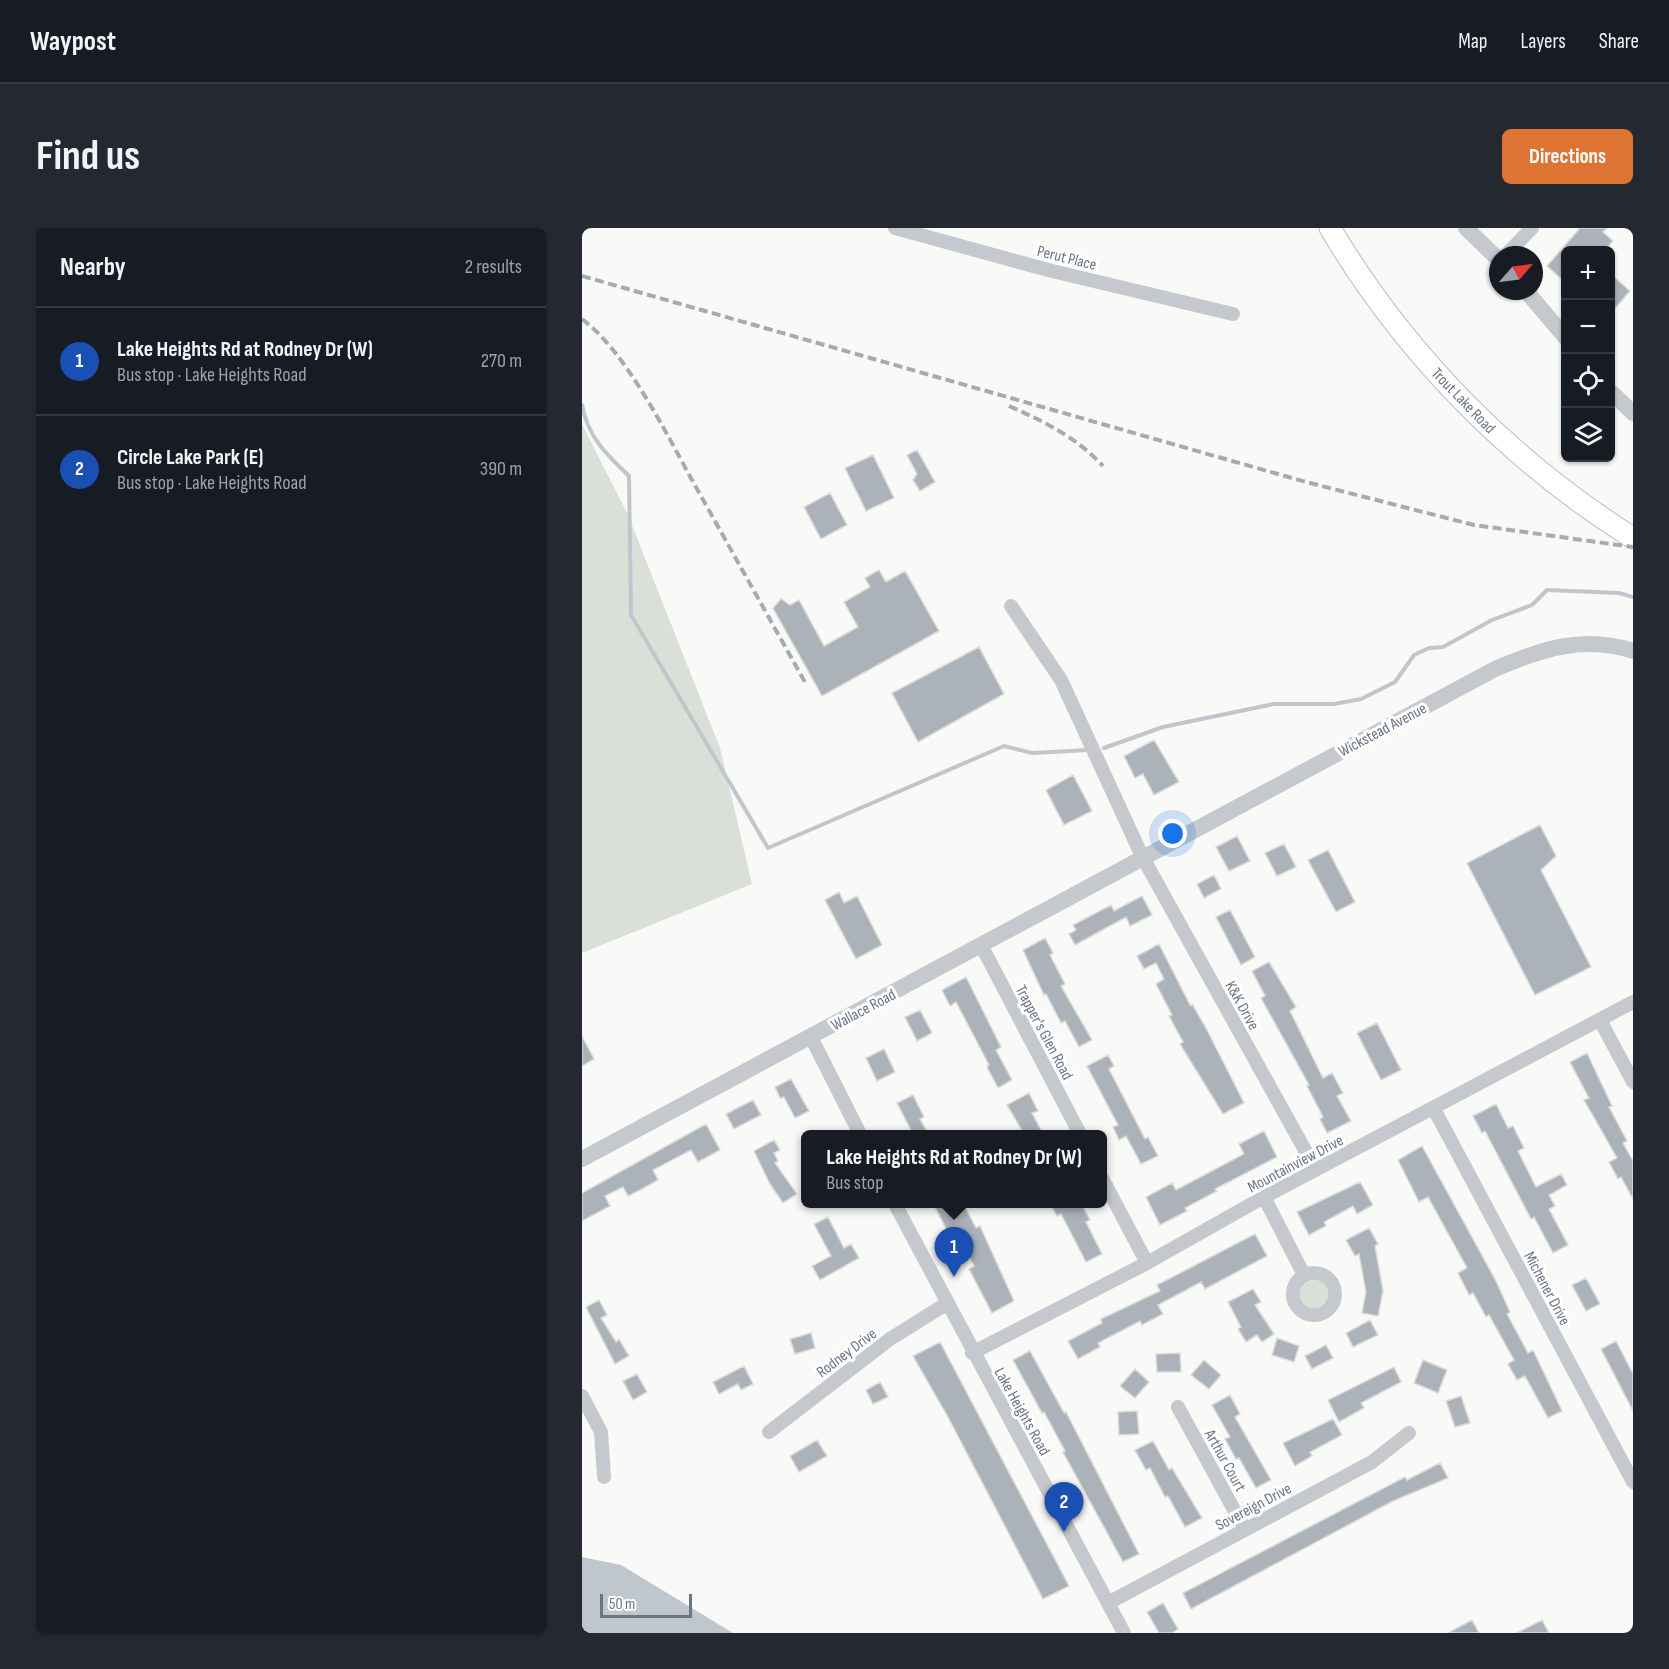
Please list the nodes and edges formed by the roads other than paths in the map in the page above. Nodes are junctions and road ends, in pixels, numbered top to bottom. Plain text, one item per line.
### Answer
1 (895, 228) edge
2 (1330, 228) edge
3 (1466, 228) edge
4 (1532, 228) edge
5 (1515, 246) edge
6 (1489, 250) edge
7 (1534, 300) edge
8 (1233, 314) dead end
9 (1561, 332) edge
10 (1615, 395) edge
11 (1633, 412) edge
12 (1633, 538) edge
13 (1011, 606) dead end
14 (1633, 651) edge
15 (1142, 856) junction
16 (981, 945) junction
17 (1633, 1002) edge
18 (1600, 1020) junction
19 (811, 1037) junction
20 (1633, 1082) edge
21 (1434, 1109) junction
22 (858, 1130) edge
23 (1078, 1130) edge
24 (582, 1159) edge
25 (1316, 1170) junction
26 (1107, 1187) edge
27 (1264, 1197) junction
28 (898, 1208) edge
29 (1147, 1263) junction
30 (1304, 1275) dead end
31 (946, 1304) junction
32 (972, 1353) junction
33 (582, 1396) edge
34 (1178, 1407) dead end
35 (769, 1432) dead end
36 (1409, 1433) dead end
37 (604, 1478) dead end
38 (1633, 1482) edge
39 (1244, 1528) junction
40 (1108, 1603) junction
41 (1124, 1633) edge

1 - 8 street, Perut Place
2 - 12 main road, Trout Lake Road
3 - 6 street
4 - 5 street
7 - 9 street
10 - 11 street
13 - 15 street, K&K Drive
14 - 15 street, Wickstead Avenue
15 - 16 street, Wallace Road
15 - 25 street, K&K Drive
16 - 19 street, Wallace Road
16 - 23 street, Trapper's Glen Road
17 - 18 street, Mountainview Drive
18 - 20 street
18 - 21 street, Mountainview Drive
19 - 22 street
19 - 24 street, Wallace Road
21 - 25 street, Mountainview Drive
21 - 38 street, Michener Drive
25 - 27 street, Mountainview Drive
26 - 29 street
27 - 29 street, Mountainview Drive
27 - 30 street
28 - 31 street, Lake Heights Road
29 - 32 street, Mountainview Drive
31 - 32 street, Lake Heights Road
31 - 35 street, Rodney Drive
32 - 40 street, Lake Heights Road
33 - 37 street
34 - 39 street, Arthur Court
36 - 39 street, Sovereign Drive
39 - 40 street, Sovereign Drive
40 - 41 street, Lake Heights Road

